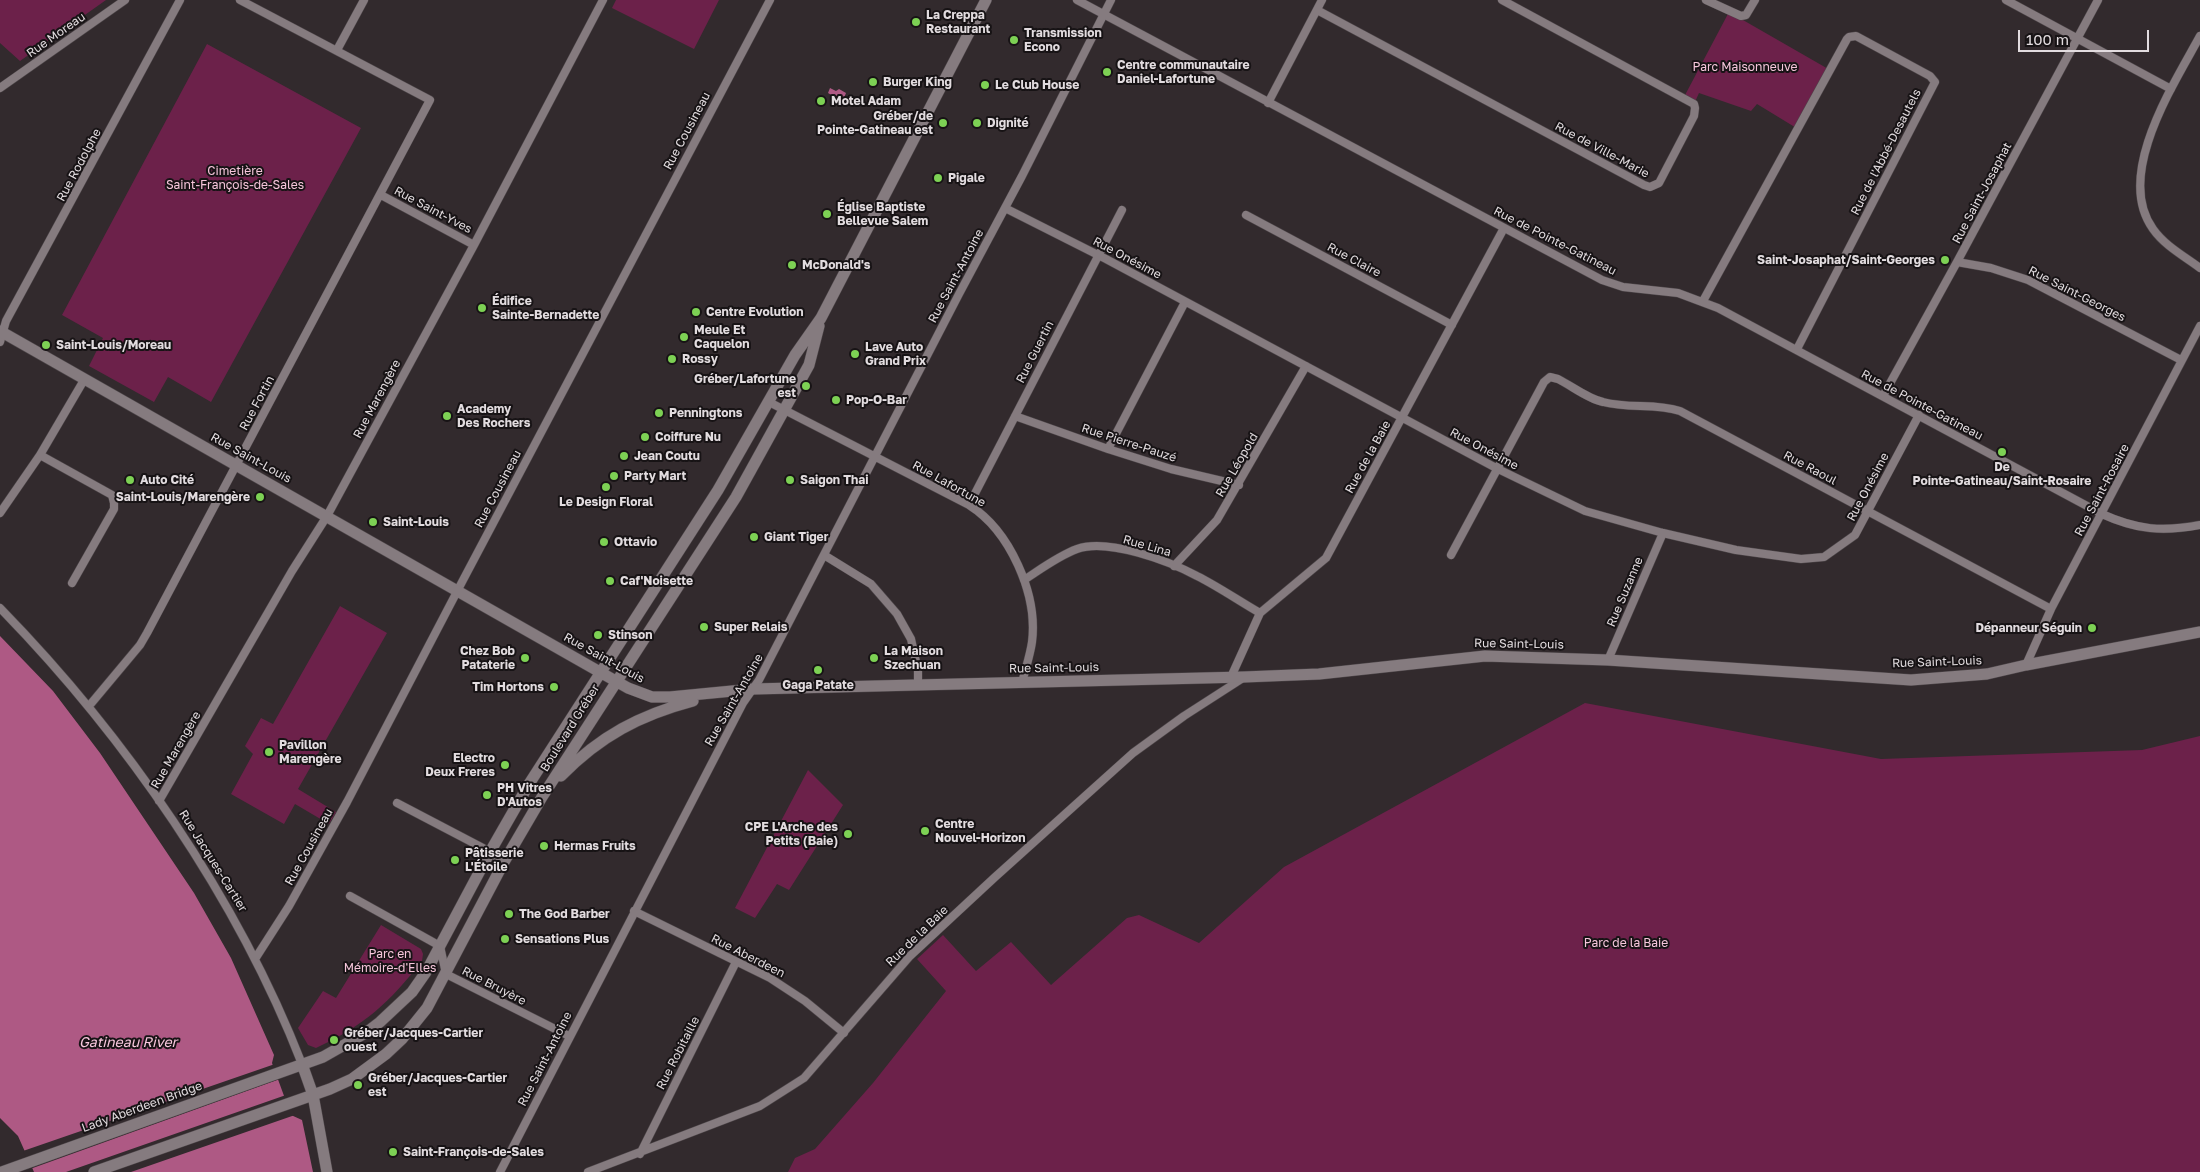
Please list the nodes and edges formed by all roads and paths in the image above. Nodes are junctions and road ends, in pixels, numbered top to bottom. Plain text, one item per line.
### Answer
1 (125, 0) edge
2 (180, 0) edge
3 (240, 0) edge
4 (364, 0) edge
5 (602, 0) edge
6 (770, 0) edge
7 (986, 0) edge
8 (1077, 0) edge
9 (1111, 0) edge
10 (1322, 0) edge
11 (1502, 0) edge
12 (1706, 0) edge
13 (1755, 0) edge
14 (2006, 0) edge
15 (2098, 0) edge
16 (1317, 10) junction
17 (1104, 14) junction
18 (2200, 36) edge
19 (2077, 38) junction
20 (337, 50) junction
21 (0, 88) edge
22 (2171, 89) junction
23 (1268, 103) junction
24 (381, 195) junction
25 (1005, 208) junction
26 (1122, 210) dead end
27 (1246, 215) dead end
28 (1504, 228) junction
29 (474, 245) junction
30 (1098, 255) junction
31 (1958, 262) junction
32 (2200, 268) edge
33 (1702, 301) junction
34 (1185, 302) junction
35 (821, 318) junction
36 (1452, 325) junction
37 (2200, 326) edge
38 (1, 335) edge
39 (1797, 349) junction
40 (2181, 360) junction
41 (1306, 366) junction
42 (84, 380) junction
43 (1883, 396) junction
44 (769, 402) junction
45 (785, 410) junction
46 (1919, 415) junction
47 (1014, 416) junction
48 (1403, 418) junction
49 (1108, 449) junction
50 (40, 455) junction
51 (876, 457) junction
52 (236, 466) junction
53 (1498, 469) junction
54 (1239, 485) junction
55 (969, 505) junction
56 (1868, 512) junction
57 (0, 513) edge
58 (2102, 514) junction
59 (327, 516) junction
60 (2200, 525) edge
61 (1663, 533) junction
62 (824, 555) junction
63 (1451, 555) dead end
64 (1174, 566) junction
65 (1024, 580) junction
66 (72, 583) dead end
67 (457, 591) junction
68 (0, 608) edge
69 (2051, 609) junction
70 (1260, 613) junction
71 (2200, 632) edge
72 (1608, 660) junction
73 (2026, 664) junction
74 (600, 672) junction
75 (1230, 677) junction
76 (1244, 677) junction
77 (616, 681) junction
78 (1022, 683) junction
79 (918, 684) junction
80 (753, 689) junction
81 (724, 692) junction
82 (88, 706) junction
83 (542, 797) junction
84 (159, 801) junction
85 (397, 803) dead end
86 (490, 852) junction
87 (504, 862) junction
88 (350, 896) dead end
89 (634, 911) junction
90 (440, 946) junction
91 (255, 959) junction
92 (736, 962) junction
93 (446, 974) junction
94 (844, 1033) junction
95 (569, 1036) junction
96 (302, 1064) junction
97 (280, 1072) joint
98 (313, 1096) junction
99 (640, 1154) junction
100 (2, 1172) edge
101 (94, 1172) edge
102 (327, 1172) edge
103 (500, 1172) edge
104 (588, 1172) edge

1 - 21 street, Rue Moreau
2 - 38 street, Rue Rodolphe
3 - 20 street
4 - 20 street
5 - 29 street, Rue Marengère
6 - 67 street, Rue Cousineau
7 - 35 main road, Boulevard Gréber
8 - 17 street, Rue de Pointe-Gatineau
9 - 17 street, Rue Saint-Antoine
10 - 16 street
11 - 16 street, Rue de Ville-Marie
12 - 13 street
14 - 19 street
15 - 19 street, Rue Saint-Josaphat
16 - 23 street
17 - 23 street, Rue de Pointe-Gatineau
17 - 25 street, Rue Saint-Antoine
18 - 22 street
19 - 22 street
19 - 31 street, Rue Saint-Josaphat
20 - 24 street, Rue Fortin
22 - 32 street
23 - 28 street, Rue de Pointe-Gatineau
24 - 29 street, Rue Saint-Yves
24 - 52 street, Rue Fortin
25 - 30 street, Rue Onésime
25 - 51 street, Rue Saint-Antoine
26 - 30 street, Rue Guertin
27 - 36 street, Rue Claire
28 - 33 street, Rue de Pointe-Gatineau
28 - 36 street, Rue de la Baie
29 - 59 street, Rue Marengère
30 - 34 street, Rue Onésime
30 - 47 street, Rue Guertin
31 - 40 street, Rue Saint-Georges
31 - 43 street, Rue Saint-Josaphat
33 - 39 street, Rue de Pointe-Gatineau
33 - 39 street, Rue de l'Abbé-Desautels
34 - 41 street, Rue Onésime
34 - 49 street
35 - 44 main road, Boulevard Gréber
35 - 45 main road, Boulevard Gréber
36 - 48 street, Rue de la Baie
37 - 40 street, Rue Saint-Rosaire
38 - 42 main road, Rue Saint-Louis
39 - 43 street, Rue de Pointe-Gatineau
40 - 58 street, Rue Saint-Rosaire
41 - 48 street, Rue Onésime
41 - 54 street, Rue Léopold
42 - 50 street
42 - 52 main road, Rue Saint-Louis
43 - 46 street, Rue de Pointe-Gatineau
44 - 45 street, Rue Lafortune
44 - 74 main road, Boulevard Gréber
45 - 51 street, Rue Lafortune
45 - 77 main road, Boulevard Gréber
46 - 56 street, Rue Onésime
46 - 58 street, Rue de Pointe-Gatineau
47 - 49 street, Rue Pierre-Pauzé
47 - 55 street, Rue Guertin
48 - 53 street, Rue Onésime
48 - 70 street, Rue de la Baie
49 - 54 street, Rue Pierre-Pauzé
50 - 57 street
50 - 66 street
51 - 55 street, Rue Lafortune
51 - 62 street, Rue Saint-Antoine
52 - 59 main road, Rue Saint-Louis
52 - 82 street, Rue Fortin
53 - 56 street, Rue Raoul
53 - 61 street, Rue Onésime
53 - 63 street
54 - 64 street, Rue Léopold
55 - 65 street, Rue Lafortune
56 - 61 street, Rue Onésime
56 - 69 street, Rue Raoul
58 - 60 street, Rue de Pointe-Gatineau
58 - 69 street, Rue Saint-Rosaire
59 - 67 main road, Rue Saint-Louis
59 - 84 street, Rue Marengère
61 - 72 street, Rue Suzanne
62 - 79 street
62 - 80 street, Rue Saint-Antoine
64 - 65 street, Rue Lina
64 - 70 street, Rue Lina
65 - 78 street, Rue Lafortune
67 - 74 main road, Rue Saint-Louis
67 - 91 street, Rue Cousineau
68 - 82 street, Rue Jacques-Cartier
69 - 73 street, Rue Saint-Rosaire
70 - 75 street, Rue de la Baie
71 - 73 main road, Rue Saint-Louis
72 - 73 main road, Rue Saint-Louis
72 - 76 main road, Rue Saint-Louis
74 - 77 main road, Rue Saint-Louis
74 - 86 main road, Boulevard Gréber
75 - 76 main road, Rue Saint-Louis
75 - 78 main road, Rue Saint-Louis
76 - 94 street, Rue de la Baie
77 - 81 main road, Rue Saint-Louis
77 - 83 main road, Boulevard Gréber
78 - 79 main road, Rue Saint-Louis
79 - 80 main road, Rue Saint-Louis
80 - 81 main road, Rue Saint-Louis
80 - 89 street, Rue Saint-Antoine
81 - 83 main road
82 - 84 street, Rue Jacques-Cartier
83 - 87 main road, Boulevard Gréber
84 - 91 street, Rue Jacques-Cartier
85 - 86 street
86 - 87 street
86 - 90 main road, Boulevard Gréber
87 - 93 main road, Boulevard Gréber
88 - 90 street
89 - 92 street, Rue Aberdeen
89 - 95 street, Rue Saint-Antoine
90 - 93 street, Rue Bruyère
90 - 96 main road, Boulevard Gréber
91 - 96 street, Rue Jacques-Cartier
92 - 94 street, Rue Aberdeen
92 - 99 street, Rue Robitaille
93 - 95 street, Rue Bruyère
93 - 98 main road, Boulevard Gréber
94 - 99 street, Rue de la Baie
95 - 103 street, Rue Saint-Antoine
96 - 97 main road, Boulevard Gréber
96 - 98 main road, Rue Jacques-Cartier
97 - 100 main road, Lady Aberdeen Bridge
98 - 101 main road, Boulevard Gréber
98 - 102 main road, Rue Jacques-Cartier
99 - 104 street, Rue de la Baie

